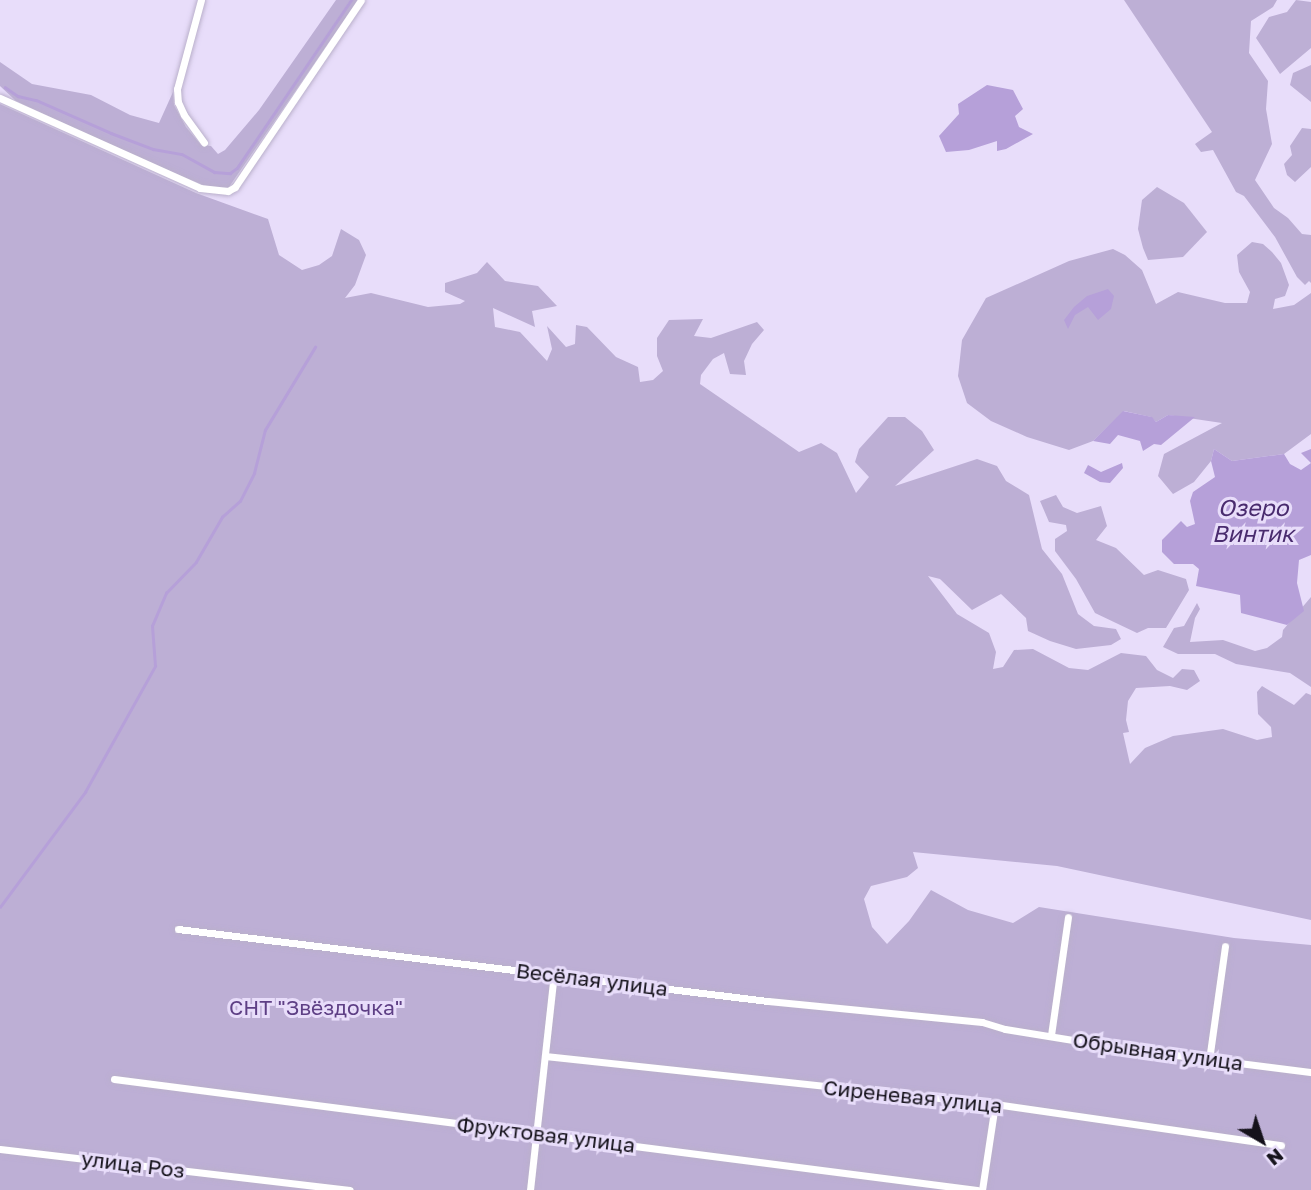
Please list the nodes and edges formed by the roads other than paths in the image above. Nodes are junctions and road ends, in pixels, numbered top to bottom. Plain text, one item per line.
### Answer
1 (201, 0) edge
2 (362, 0) edge
3 (0, 97) edge
4 (204, 143) dead end
5 (1068, 917) dead end
6 (178, 929) dead end
7 (1225, 946) dead end
8 (554, 974) junction
9 (1005, 1029) joint
10 (1051, 1035) junction
11 (545, 1056) junction
12 (1209, 1060) junction
13 (1311, 1072) edge
14 (114, 1079) dead end
15 (995, 1104) junction
16 (535, 1133) junction
17 (1281, 1145) dead end
18 (0, 1149) edge
19 (350, 1190) edge
20 (530, 1190) edge
21 (977, 1190) edge
22 (982, 1190) edge

1 - 4 street
2 - 3 street
5 - 10 street
6 - 8 street, Весёлая улица
7 - 12 street
8 - 9 street, Весёлая улица
8 - 11 street
9 - 10 street, Обрывная улица
10 - 12 street, Обрывная улица
11 - 15 street, Сиреневая улица
11 - 16 street
12 - 13 street, Обрывная улица
14 - 16 street, Фруктовая улица
15 - 17 street, Сиреневая улица
15 - 22 street
16 - 20 street
16 - 21 street, Фруктовая улица
18 - 19 street, улица Роз

